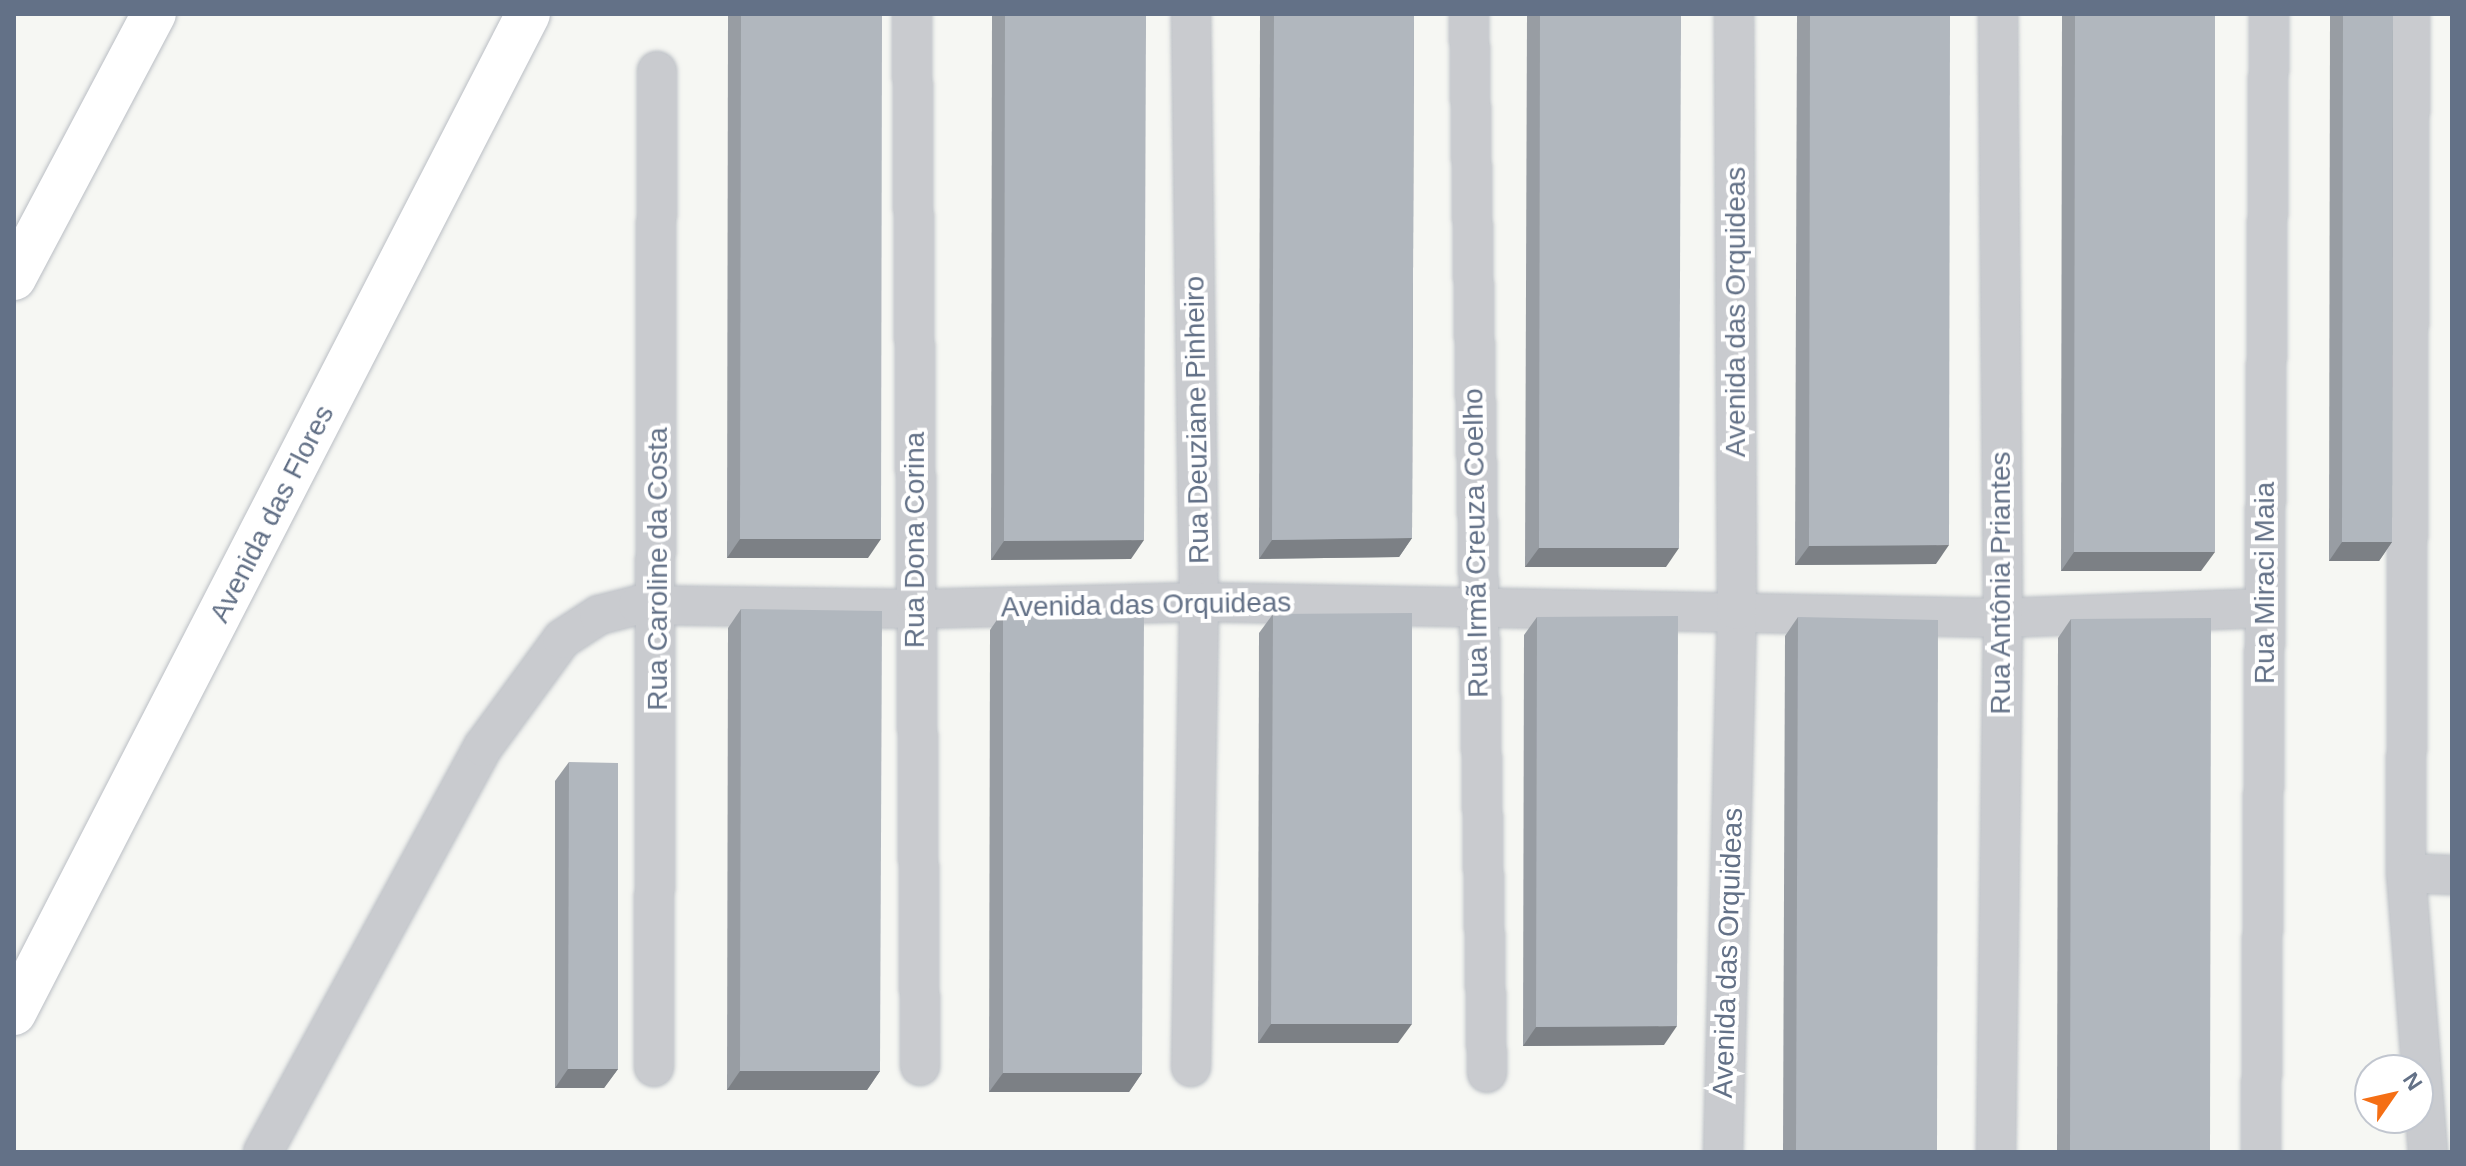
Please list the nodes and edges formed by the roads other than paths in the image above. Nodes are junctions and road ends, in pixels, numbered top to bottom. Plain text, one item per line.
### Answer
1 (154, 14) edge
2 (528, 14) edge
3 (912, 14) edge
4 (1191, 14) edge
5 (1469, 14) edge
6 (1734, 14) edge
7 (1998, 14) edge
8 (2269, 14) edge
9 (2410, 14) edge
10 (657, 71) dead end
11 (14, 278) edge
12 (1199, 602) junction
13 (1476, 604) junction
14 (659, 606) junction
15 (2265, 608) junction
16 (916, 609) junction
17 (1737, 610) junction
18 (2003, 618) junction
19 (2406, 873) junction
20 (2452, 875) edge
21 (14, 1013) edge
22 (920, 1066) dead end
23 (654, 1067) dead end
24 (1191, 1067) dead end
25 (1487, 1073) dead end
26 (263, 1152) edge
27 (1723, 1152) edge
28 (1996, 1152) edge
29 (2261, 1152) edge
30 (2428, 1152) edge

1 - 11 main road
2 - 21 main road, Avenida das Flores
3 - 16 street, Rua Dona Corina
4 - 12 street, Rua Deuziane Pinheiro
5 - 13 street, Rua Irmã Creuza Coelho
6 - 17 street, Avenida das Orquideas
7 - 18 street, Rua Antônia Priantes
8 - 15 street, Rua Miraci Maia
9 - 19 street
10 - 14 street, Rua Caroline da Costa
12 - 13 street, Avenida das Orquideas
12 - 16 street, Avenida das Orquideas
12 - 24 street, Rua Deuziane Pinheiro
13 - 17 street, Avenida das Orquideas
13 - 25 street, Rua Irmã Creuza Coelho
14 - 16 street, Avenida das Orquideas
14 - 23 street, Rua Caroline da Costa
14 - 26 street, Avenida das Orquideas
15 - 18 street, Avenida das Orquideas
15 - 29 street, Rua Miraci Maia
16 - 22 street, Rua Dona Corina
17 - 18 street, Avenida das Orquideas
17 - 27 street, Avenida das Orquideas
18 - 28 street, Rua Antônia Priantes
19 - 20 street
19 - 30 street

